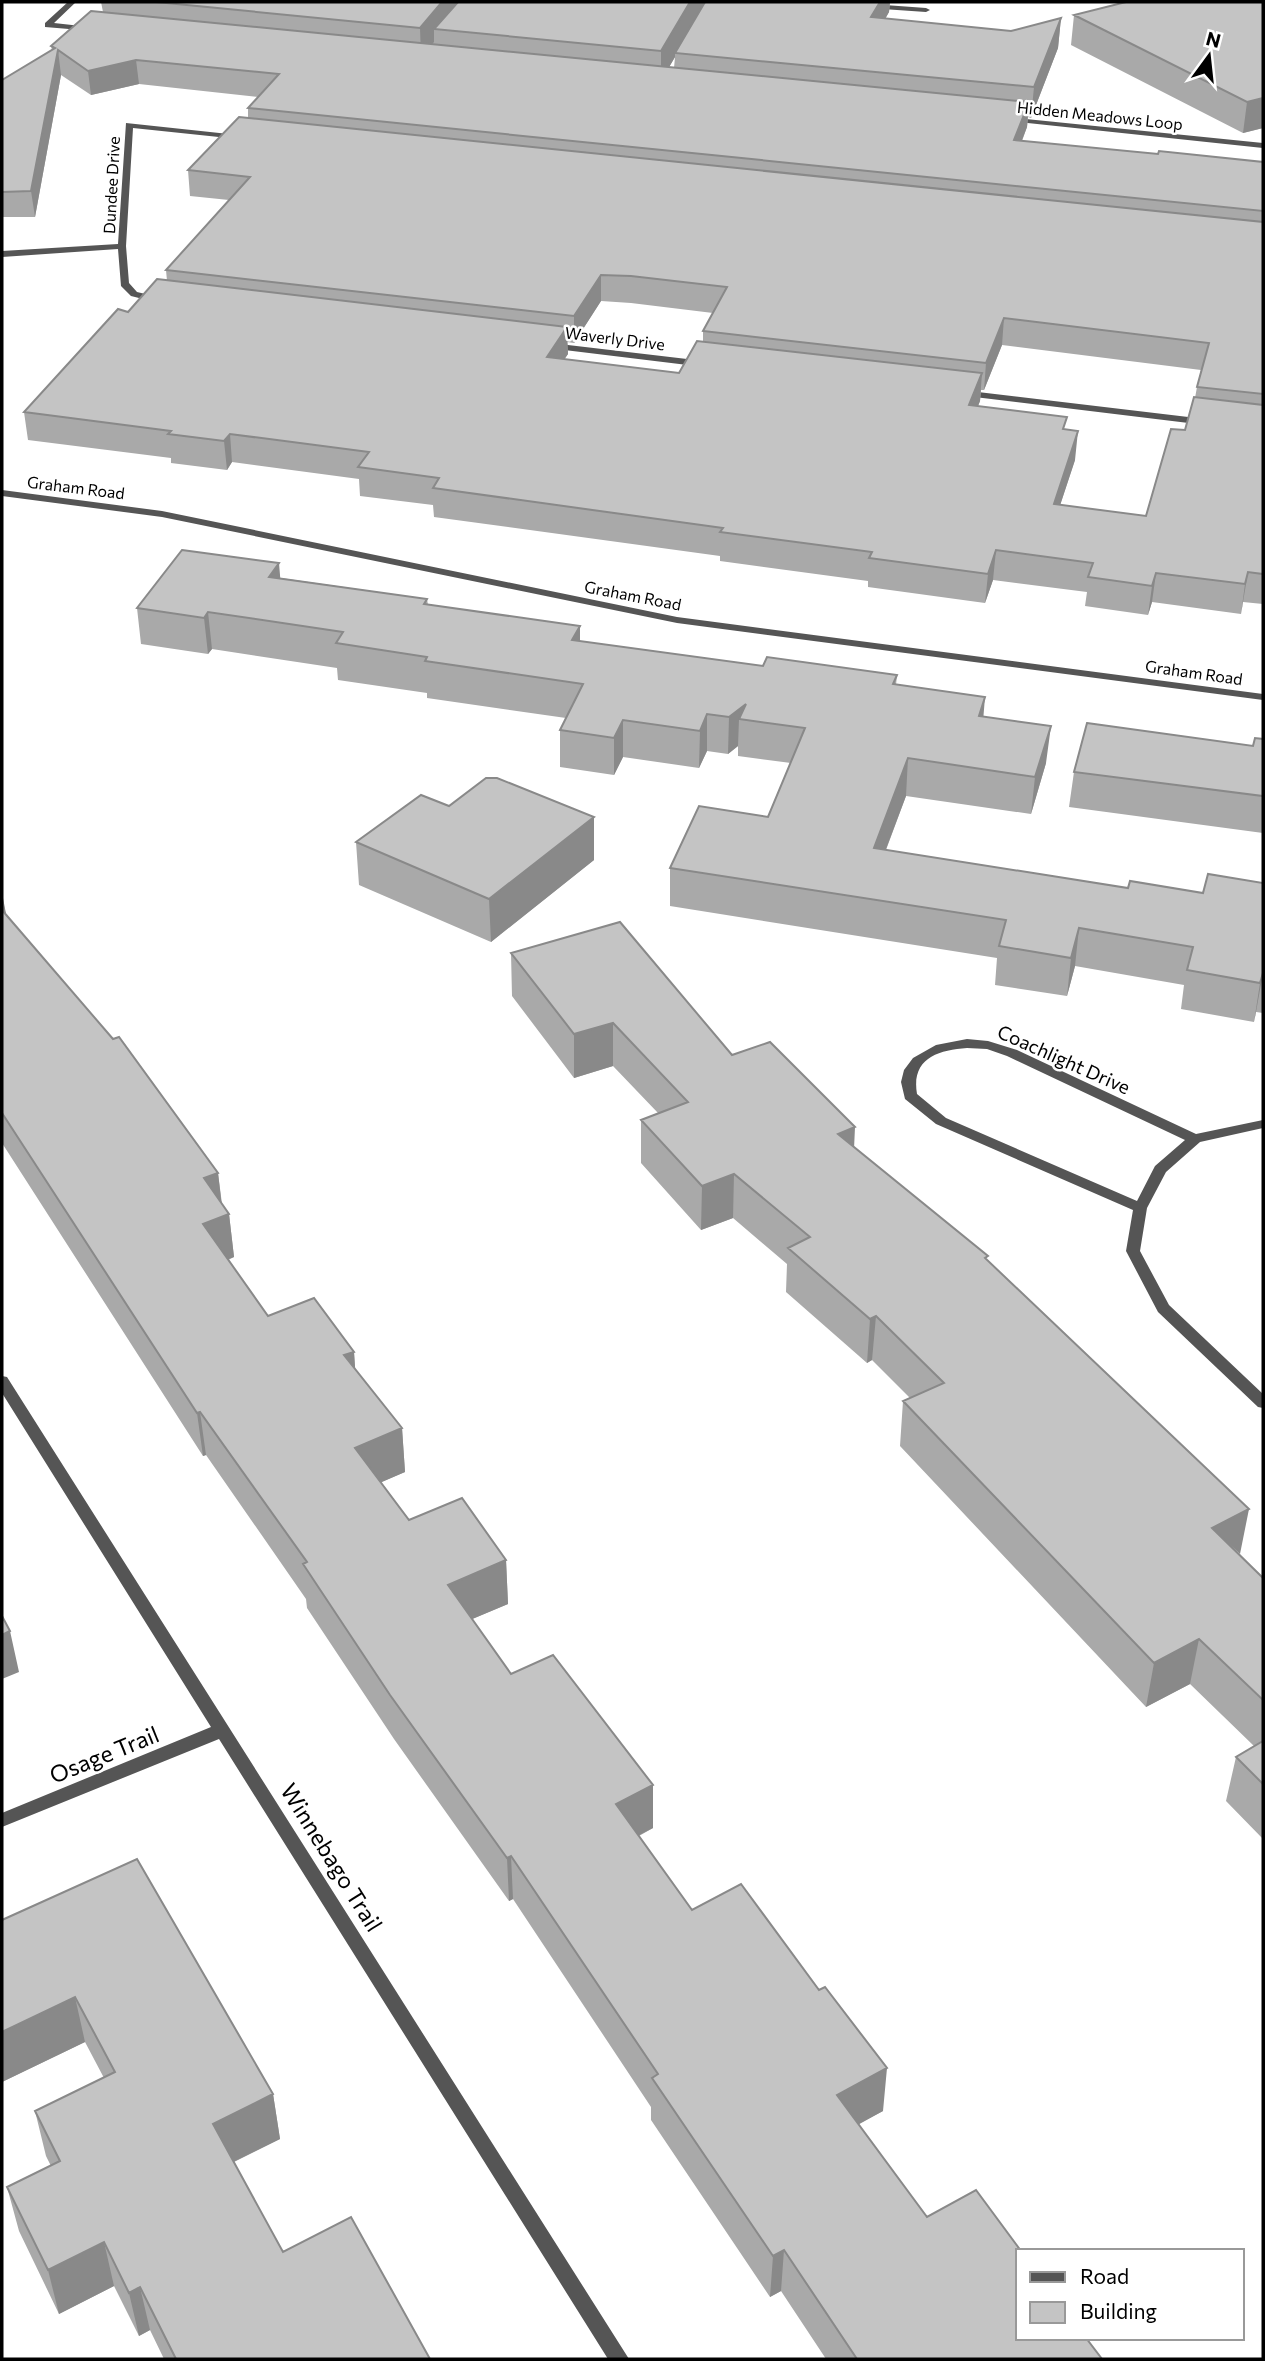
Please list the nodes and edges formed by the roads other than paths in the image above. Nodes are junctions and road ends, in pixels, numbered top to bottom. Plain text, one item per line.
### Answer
1 (72, 2) edge
2 (863, 5) edge
3 (926, 10) dead end
4 (102, 30) edge
5 (1001, 119) edge
6 (253, 138) edge
7 (1263, 146) edge
8 (122, 246) junction
9 (2, 254) edge
10 (166, 302) edge
11 (541, 345) edge
12 (722, 366) edge
13 (944, 391) edge
14 (1222, 424) edge
15 (2, 493) edge
16 (1263, 697) edge
17 (1263, 1124) edge
18 (1195, 1139) junction
19 (1140, 1208) junction
20 (2, 1381) edge
21 (1263, 1403) edge
22 (223, 1730) junction
23 (2, 1820) edge
24 (620, 2359) edge

1 - 4 street
2 - 3 street
5 - 7 street, Hidden Meadows Loop
6 - 8 street, Dundee Drive
8 - 9 street
8 - 10 street
11 - 12 street, Waverly Drive
13 - 14 street
15 - 16 street, Graham Road
17 - 18 street
18 - 19 street
18 - 19 street, Coachlight Drive
19 - 21 street
20 - 22 street, Winnebago Trail
22 - 23 street, Osage Trail
22 - 24 street, Winnebago Trail

